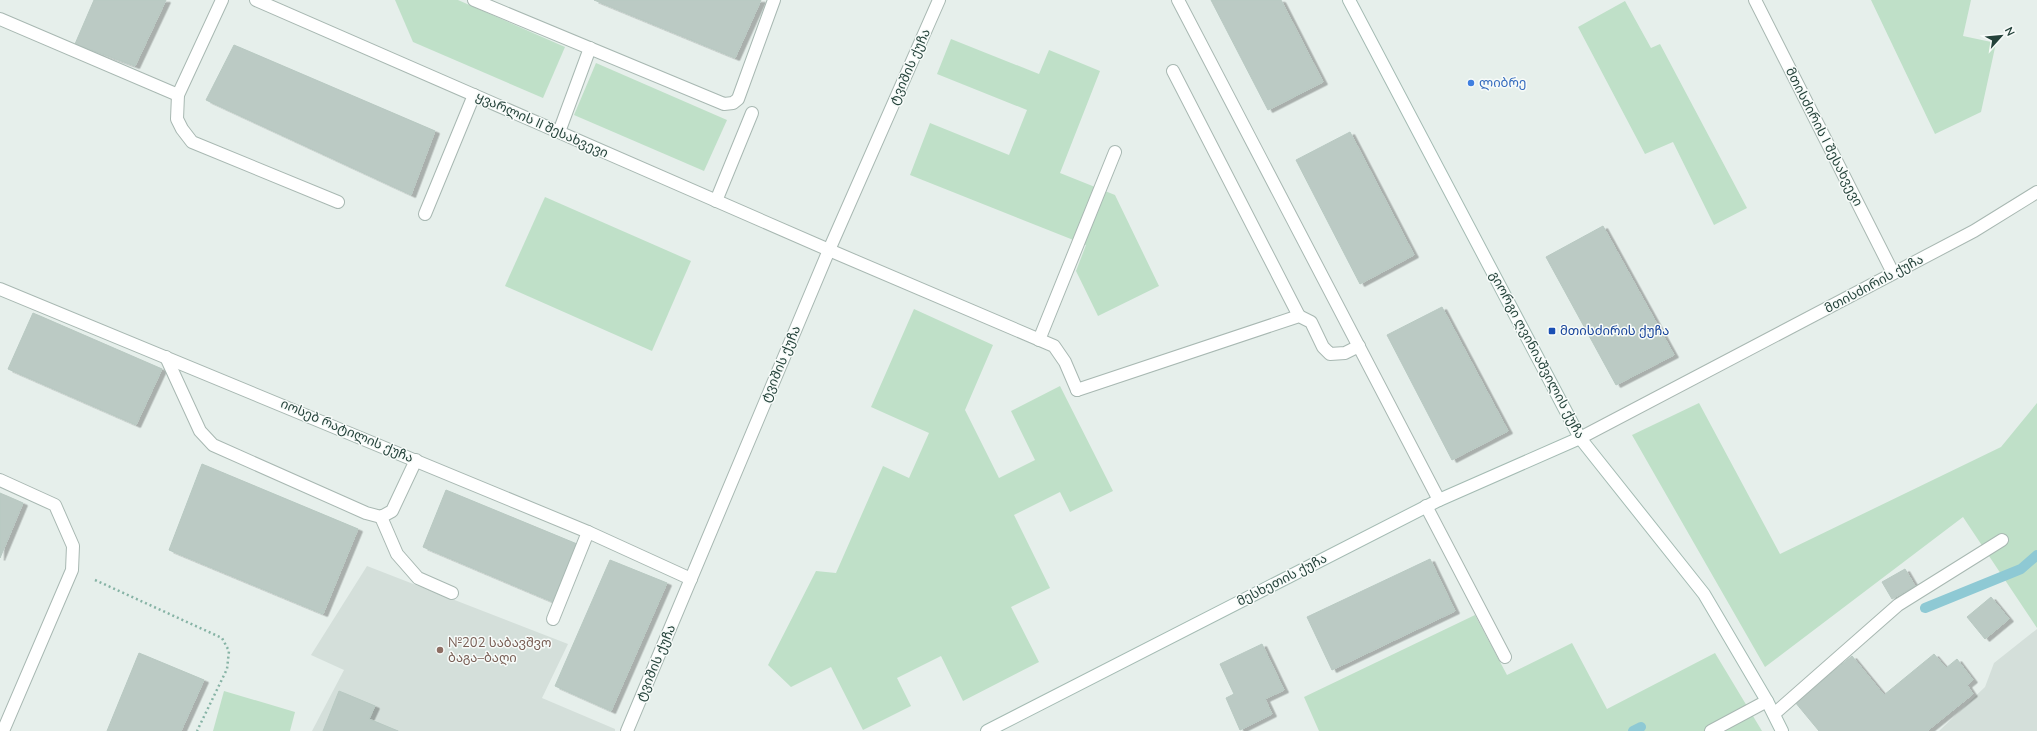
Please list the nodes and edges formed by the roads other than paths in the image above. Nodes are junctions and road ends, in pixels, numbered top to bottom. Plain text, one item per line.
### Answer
1 (222, 0) edge
2 (256, 0) edge
3 (474, 0) edge
4 (774, 0) edge
5 (939, 0) edge
6 (1178, 0) edge
7 (1349, 0) edge
8 (1755, 0) edge
9 (0, 19) edge
10 (590, 48) junction
11 (1173, 71) dead end
12 (178, 95) junction
13 (474, 95) junction
14 (752, 113) dead end
15 (559, 132) junction
16 (1115, 152) dead end
17 (2037, 192) edge
18 (716, 201) junction
19 (338, 202) dead end
20 (426, 214) dead end
21 (829, 250) junction
22 (1893, 273) junction
23 (0, 289) edge
24 (1299, 316) junction
25 (1039, 340) junction
26 (1359, 346) junction
27 (166, 357) junction
28 (1580, 438) junction
29 (416, 460) junction
30 (0, 480) edge
31 (1439, 500) junction
32 (1426, 506) junction
33 (381, 517) junction
34 (588, 532) junction
35 (2002, 540) dead end
36 (691, 579) junction
37 (452, 593) dead end
38 (553, 619) dead end
39 (1505, 658) dead end
40 (1767, 701) junction
41 (1774, 714) junction
42 (4, 731) edge
43 (627, 731) edge
44 (987, 731) edge
45 (1711, 731) edge
46 (1782, 731) edge

1 - 12 street
2 - 13 street, ყვარლის II შესახვევი
3 - 10 street
4 - 10 street
5 - 21 street, ტვიშის ქუჩა
6 - 26 street
7 - 28 street, გიორგი ღვინიაშვილის ქუჩა
8 - 22 street, მთისძირის I შესახვევი
9 - 12 street
10 - 15 street
11 - 24 street
12 - 19 street
13 - 15 street, ყვარლის II შესახვევი
13 - 20 street
14 - 18 street
15 - 18 street, ყვარლის II შესახვევი
16 - 25 street
17 - 22 street, მთისძირის ქუჩა
18 - 21 street, ყვარლის II შესახვევი
21 - 25 street, ყვარლის II შესახვევი
21 - 36 street, ტვიშის ქუჩა
22 - 28 street, მთისძირის ქუჩა
23 - 27 street, იოსებ რატილის ქუჩა
24 - 25 street, ყვარლის II შესახვევი
24 - 26 street
26 - 31 street
27 - 29 street, იოსებ რატილის ქუჩა
27 - 33 street
28 - 31 street, მესხეთის ქუჩა
28 - 40 street, გიორგი ღვინიაშვილის ქუჩა
29 - 33 street
29 - 34 street, იოსებ რატილის ქუჩა
30 - 42 street
31 - 32 street, მესხეთის ქუჩა
32 - 39 street
32 - 44 street, მესხეთის ქუჩა
33 - 37 street
34 - 36 street, იოსებ რატილის ქუჩა
34 - 38 street
35 - 41 street
36 - 43 street, ტვიშის ქუჩა
40 - 41 street, გიორგი ღვინიაშვილის ქუჩა
40 - 45 street
41 - 46 street, გიორგი ღვინიაშვილის ქუჩა

